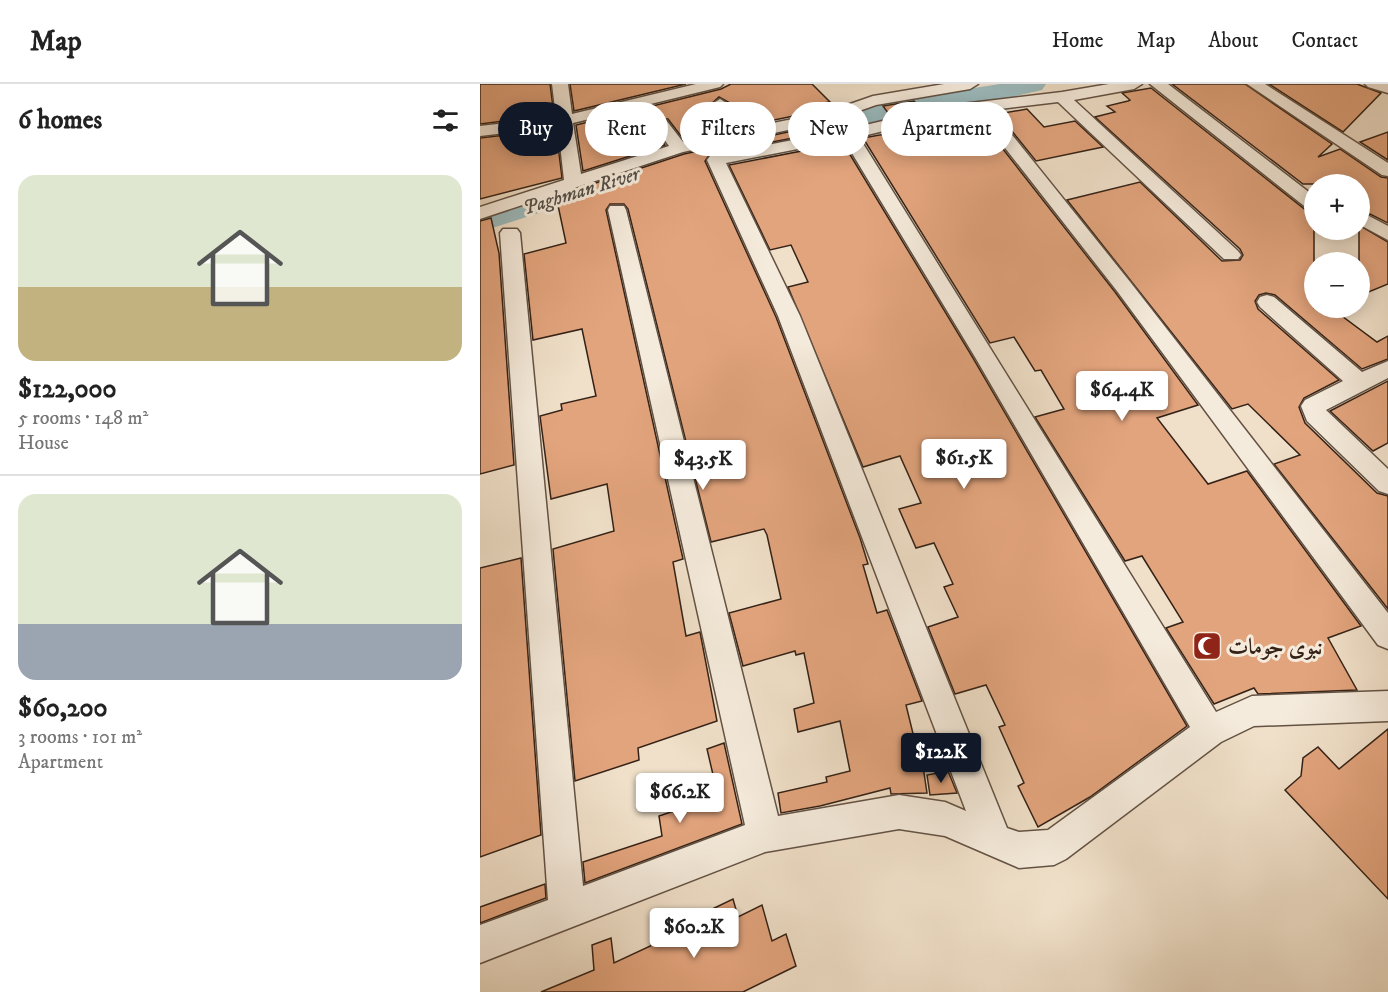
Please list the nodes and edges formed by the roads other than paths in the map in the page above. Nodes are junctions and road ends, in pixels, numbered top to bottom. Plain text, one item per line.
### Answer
1 (560, 84) edge
2 (715, 84) edge
3 (965, 84) edge
4 (970, 84) edge
5 (1134, 84) edge
6 (1158, 84) edge
7 (1255, 84) edge
8 (1373, 84) edge
9 (1388, 88) edge
10 (664, 90) edge
11 (1062, 98) junction
12 (561, 102) edge
13 (1013, 102) edge
14 (573, 118) edge
15 (776, 127) edge
16 (498, 129) edge
17 (480, 131) edge
18 (668, 134) edge
19 (788, 146) edge
20 (1013, 147) edge
21 (679, 148) joint
22 (569, 156) edge
23 (863, 156) edge
24 (1388, 171) edge
25 (573, 182) junction
26 (1304, 198) edge
27 (617, 210) dead end
28 (480, 213) edge
29 (1370, 223) edge
30 (510, 233) dead end
31 (1388, 234) edge
32 (1231, 255) dead end
33 (1267, 302) dead end
34 (1388, 369) edge
35 (1358, 382) junction
36 (1388, 484) edge
37 (1388, 636) edge
38 (1388, 706) edge
39 (1210, 731) junction
40 (765, 835) junction
41 (994, 840) junction
42 (567, 910) junction
43 (480, 944) edge

1 - 12 street
2 - 10 street
3 - 4 street
3 - 15 street
5 - 11 street
6 - 26 street
7 - 24 street
8 - 9 street
10 - 14 street
11 - 13 street
11 - 32 street
16 - 17 street
18 - 21 street
19 - 41 street
20 - 37 street
21 - 25 street
22 - 25 street
23 - 39 street
25 - 28 street
27 - 40 street
29 - 31 street
30 - 42 street
33 - 35 street
34 - 35 street
35 - 36 street
38 - 39 street
39 - 41 street
40 - 41 street
40 - 42 street
42 - 43 street

